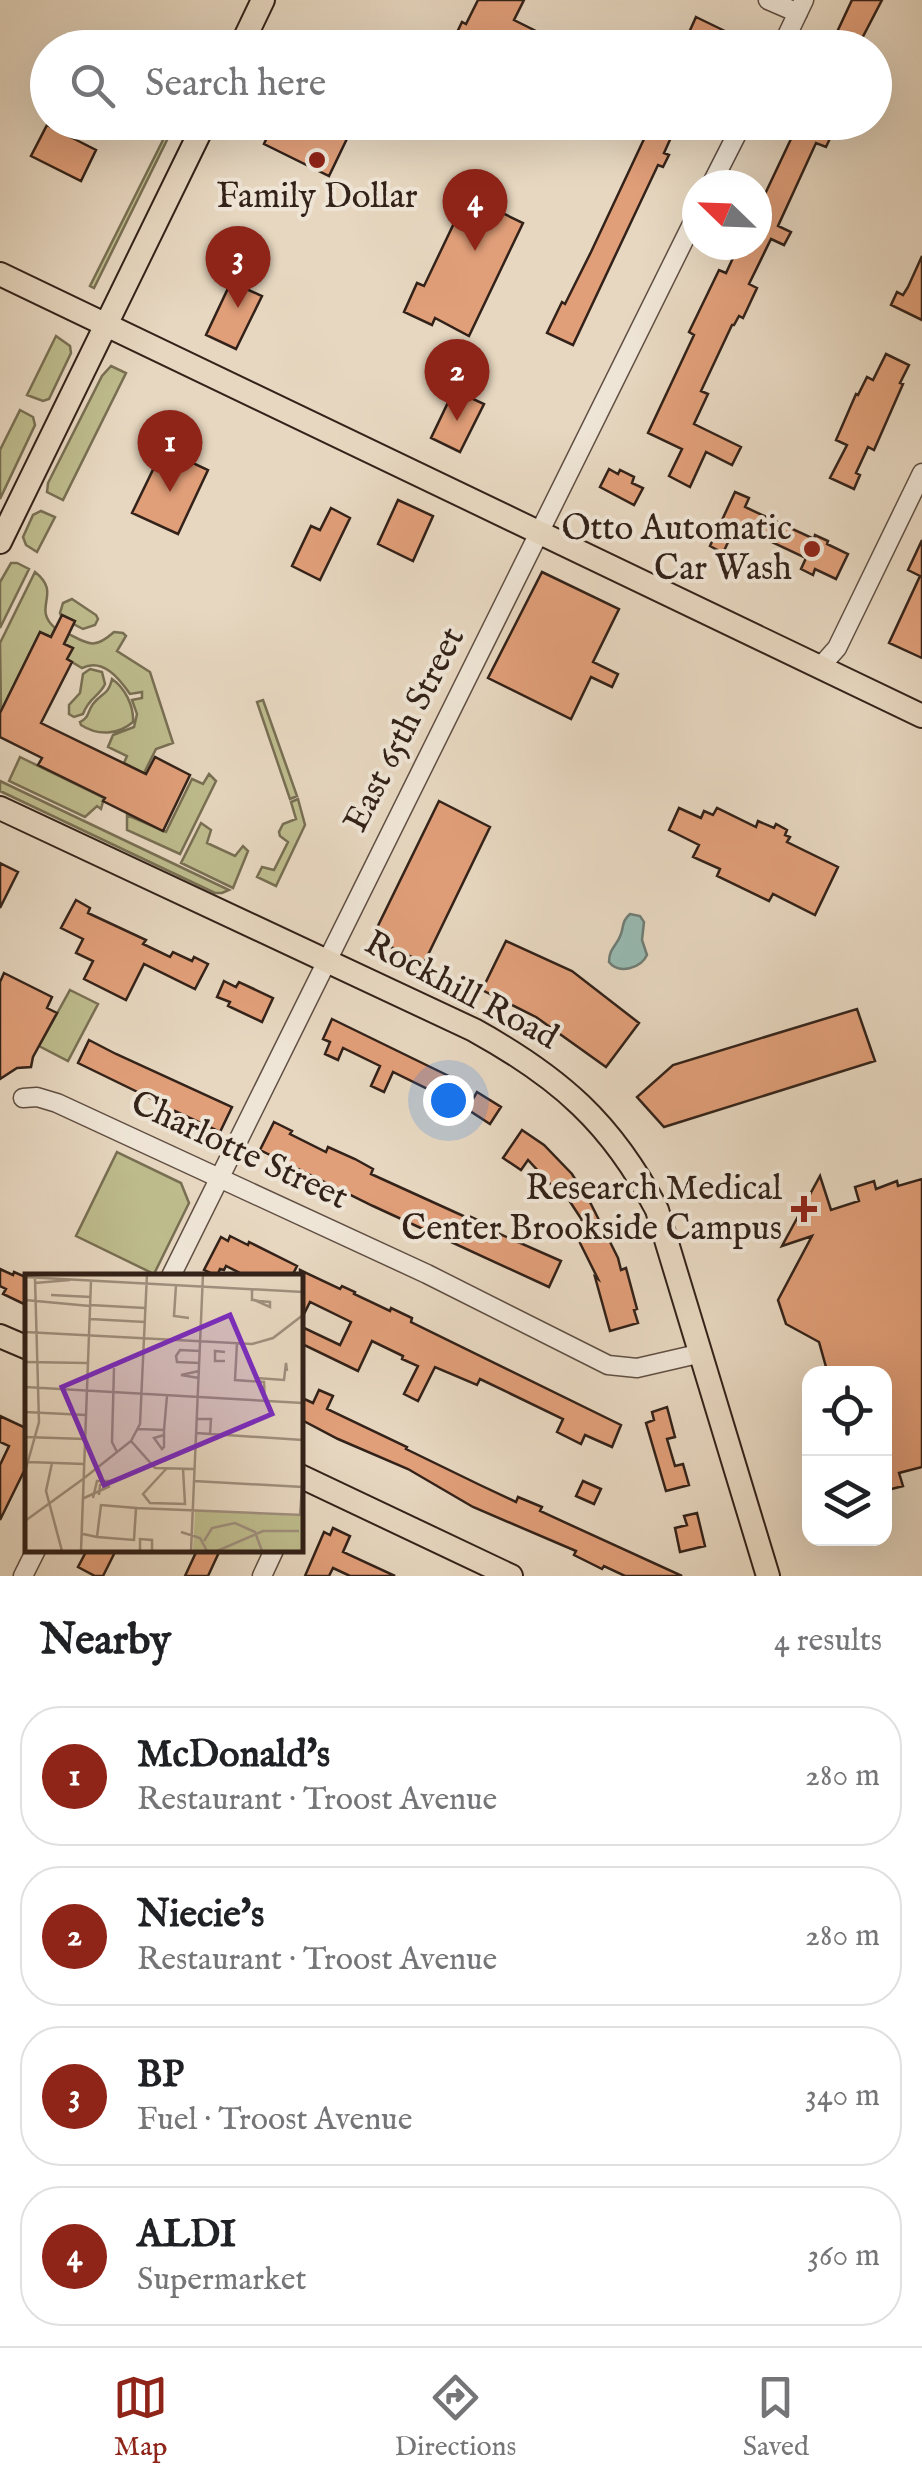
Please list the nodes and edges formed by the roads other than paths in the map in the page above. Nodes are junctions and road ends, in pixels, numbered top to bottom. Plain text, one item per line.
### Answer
1 (264, 0) edge
2 (768, 0) edge
3 (801, 7) edge
4 (249, 30) edge
5 (790, 30) edge
6 (195, 140) edge
7 (734, 140) edge
8 (719, 170) edge
9 (682, 244) edge
10 (0, 274) edge
11 (107, 325) junction
12 (922, 473) edge
13 (540, 533) junction
14 (0, 542) edge
15 (820, 667) junction
16 (922, 716) edge
17 (0, 808) edge
18 (326, 960) junction
19 (23, 1098) dead end
20 (219, 1178) junction
21 (172, 1274) edge
22 (0, 1336) edge
23 (25, 1347) edge
24 (702, 1353) junction
25 (302, 1483) edge
26 (36, 1551) edge
27 (273, 1551) edge
28 (497, 1573) edge
29 (23, 1576) edge
30 (262, 1576) edge
31 (768, 1576) edge

1 - 4 main road
2 - 3 street
3 - 5 street
6 - 11 main road
7 - 8 street
9 - 13 street, East 65th Street
10 - 11 main road
11 - 13 main road
11 - 14 main road
12 - 15 street
13 - 15 main road
13 - 18 street, East 65th Street
15 - 16 main road
17 - 18 main road, Rockhill Road
18 - 20 street, East 65th Street
18 - 24 main road, Rockhill Road
19 - 20 street, Charlotte Street
20 - 21 street, East 65th Street
20 - 24 street, Charlotte Street
22 - 23 main road
24 - 31 main road, Rockhill Road
25 - 28 main road
26 - 29 street
27 - 30 street

